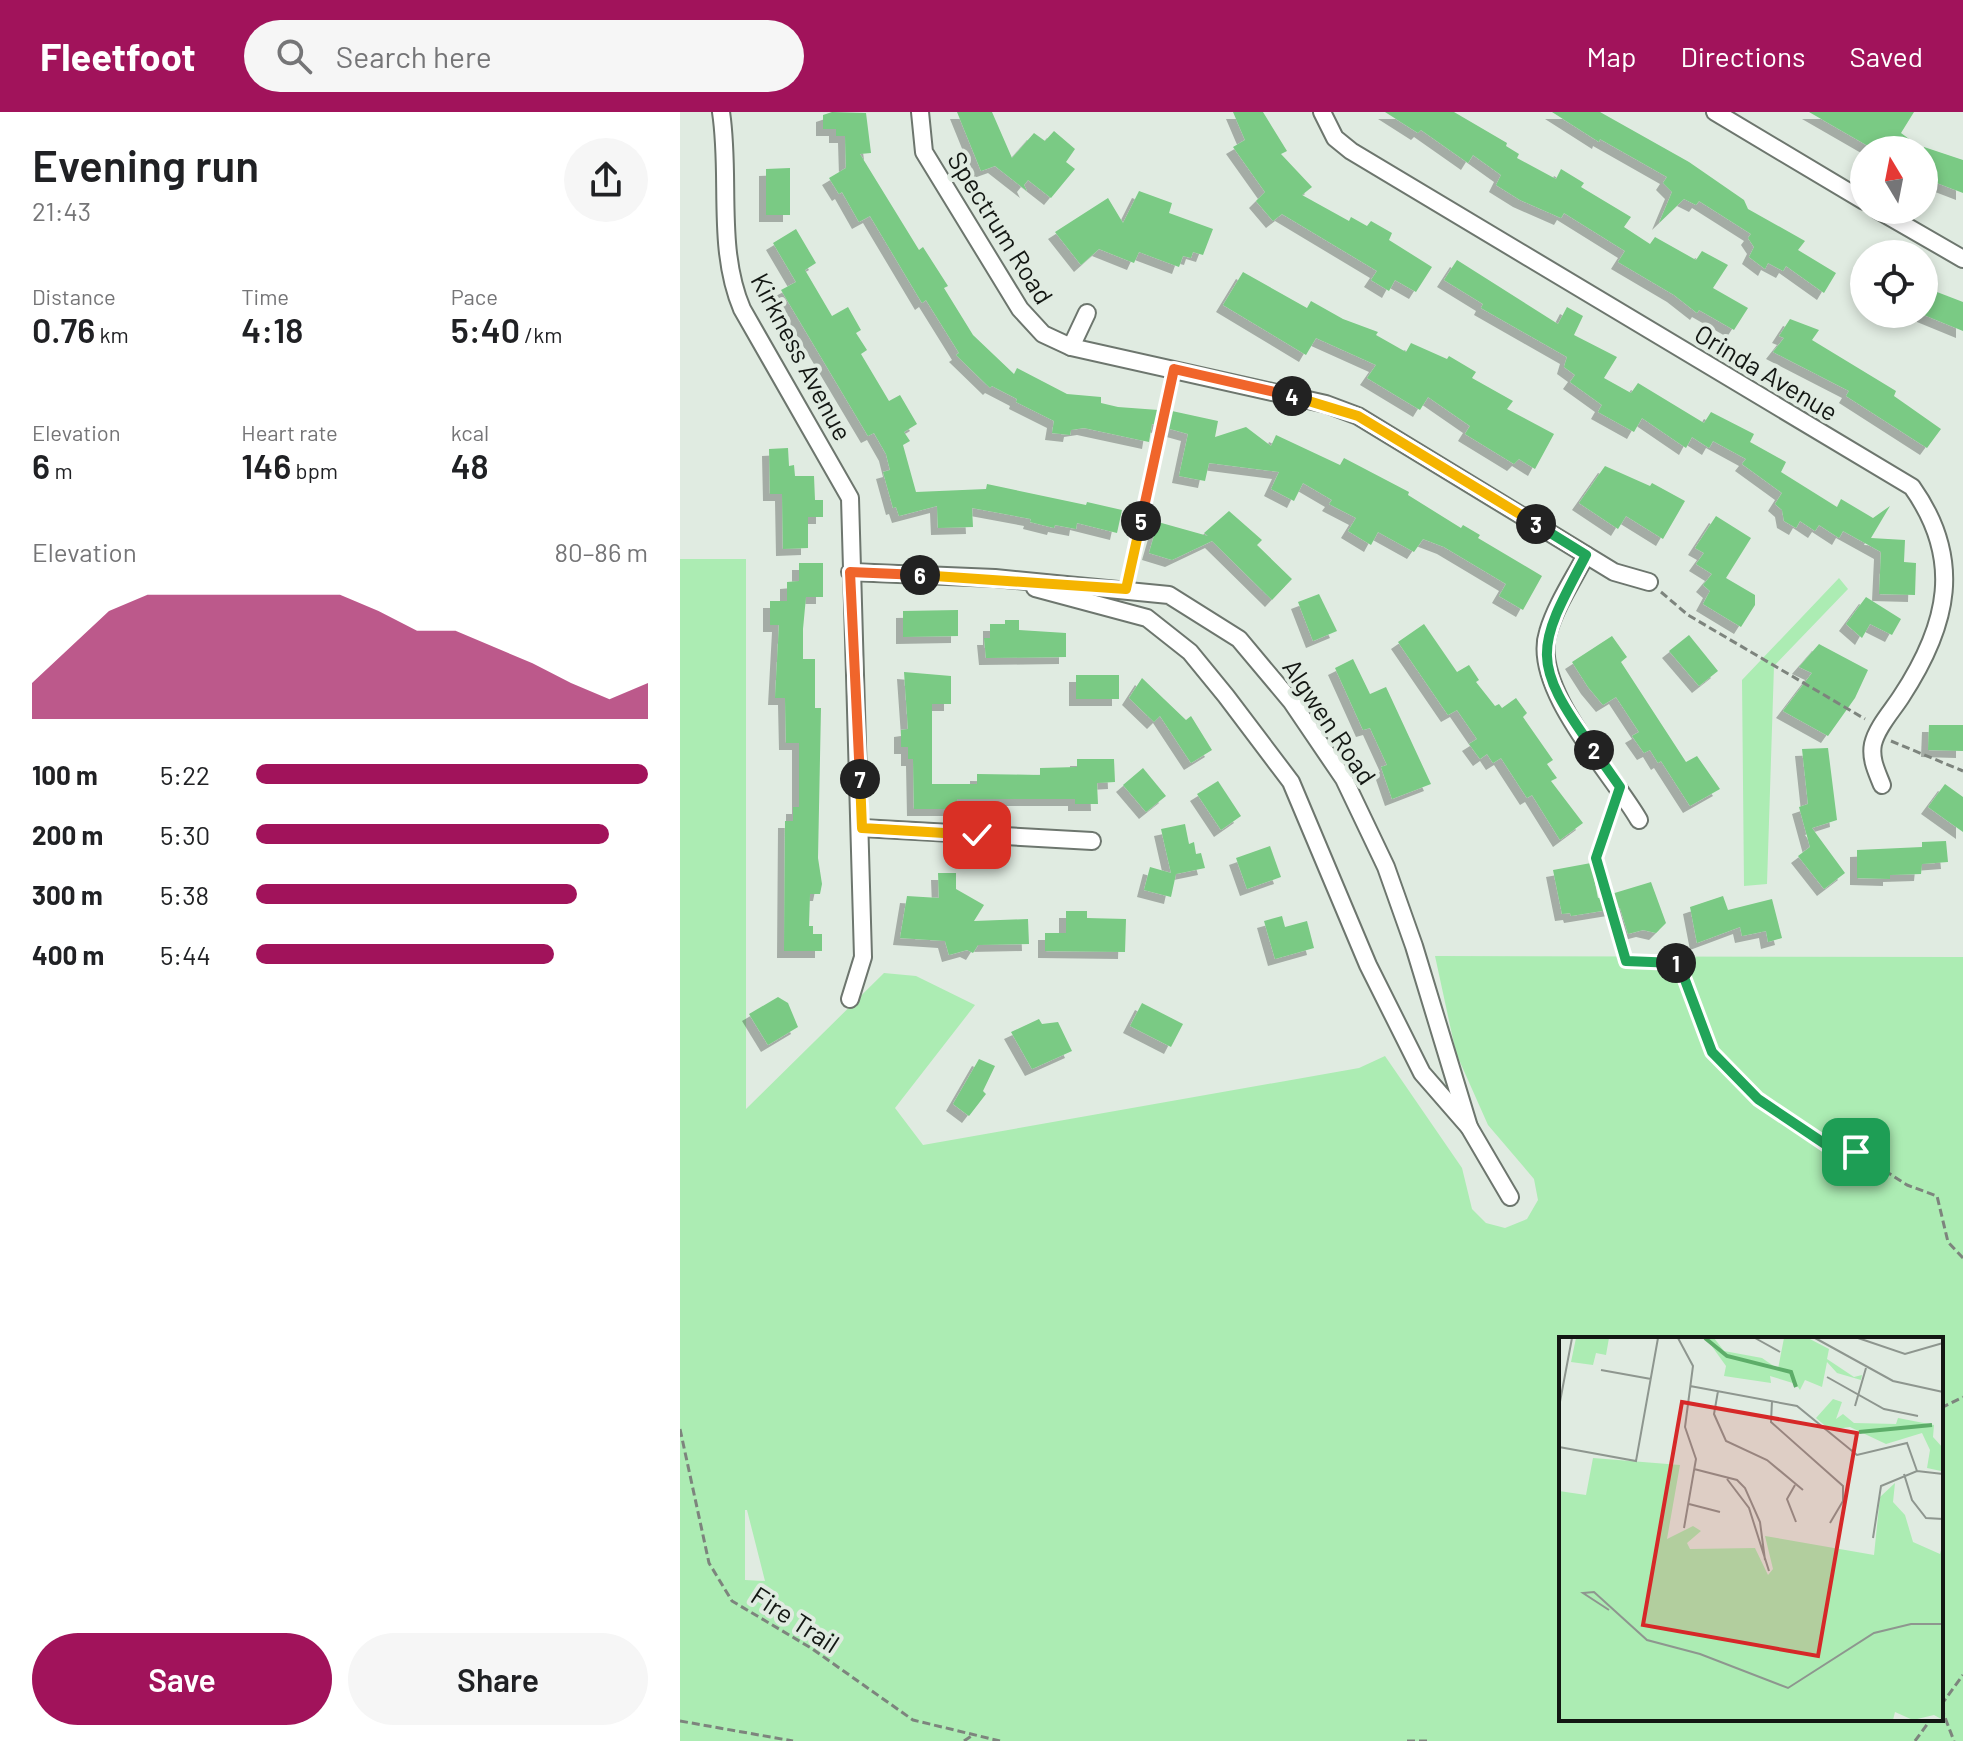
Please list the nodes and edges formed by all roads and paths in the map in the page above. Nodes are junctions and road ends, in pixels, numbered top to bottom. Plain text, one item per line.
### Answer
1 (721, 112) edge
2 (920, 112) edge
3 (1322, 112) edge
4 (1715, 112) edge
5 (1850, 193) edge
6 (1902, 224) edge
7 (1963, 259) edge
8 (1087, 313) dead end
9 (1071, 347) junction
10 (1174, 369) junction
11 (1586, 555) junction
12 (850, 572) junction
13 (995, 578) junction
14 (1649, 582) joint
15 (1126, 589) junction
16 (1877, 735) junction
17 (1963, 771) edge
18 (1882, 785) dead end
19 (1620, 787) junction
20 (1639, 820) dead end
21 (862, 828) junction
22 (1092, 841) dead end
23 (850, 999) dead end
24 (1469, 1127) junction
25 (1510, 1197) dead end
26 (1963, 1258) edge
27 (1963, 1397) edge
28 (1943, 1407) edge
29 (680, 1429) edge
30 (1963, 1675) edge
31 (1943, 1703) edge
32 (1943, 1711) edge
33 (680, 1721) edge
34 (1930, 1721) edge
35 (973, 1735) junction
36 (793, 1741) edge
37 (964, 1741) edge
38 (1000, 1741) edge
39 (1407, 1741) edge
40 (1427, 1741) edge
41 (1915, 1741) edge
42 (1954, 1741) edge

1 - 12 street, Kirkness Avenue
2 - 9 street, Spectrum Road
3 - 16 street, Orinda Avenue
4 - 5 street
6 - 7 street
8 - 9 street, Spectrum Road
9 - 10 street, Spectrum Road
10 - 11 street, Spectrum Road
10 - 15 path
11 - 14 street, Spectrum Road
11 - 19 street
12 - 13 street, Algwen Road
12 - 21 street, Kirkness Avenue
13 - 15 street, Algwen Road
13 - 24 street, Algwen Road
14 - 16 path
15 - 24 street, Algwen Road
16 - 17 path
16 - 18 street
19 - 20 street
19 - 26 path
21 - 22 street
21 - 23 street, Kirkness Avenue
24 - 25 street, Algwen Road
27 - 28 path
29 - 35 path, Fire Trail
30 - 31 path
32 - 42 path
33 - 36 path
34 - 41 path
35 - 37 path
35 - 38 path, Fire Trail
39 - 40 path

